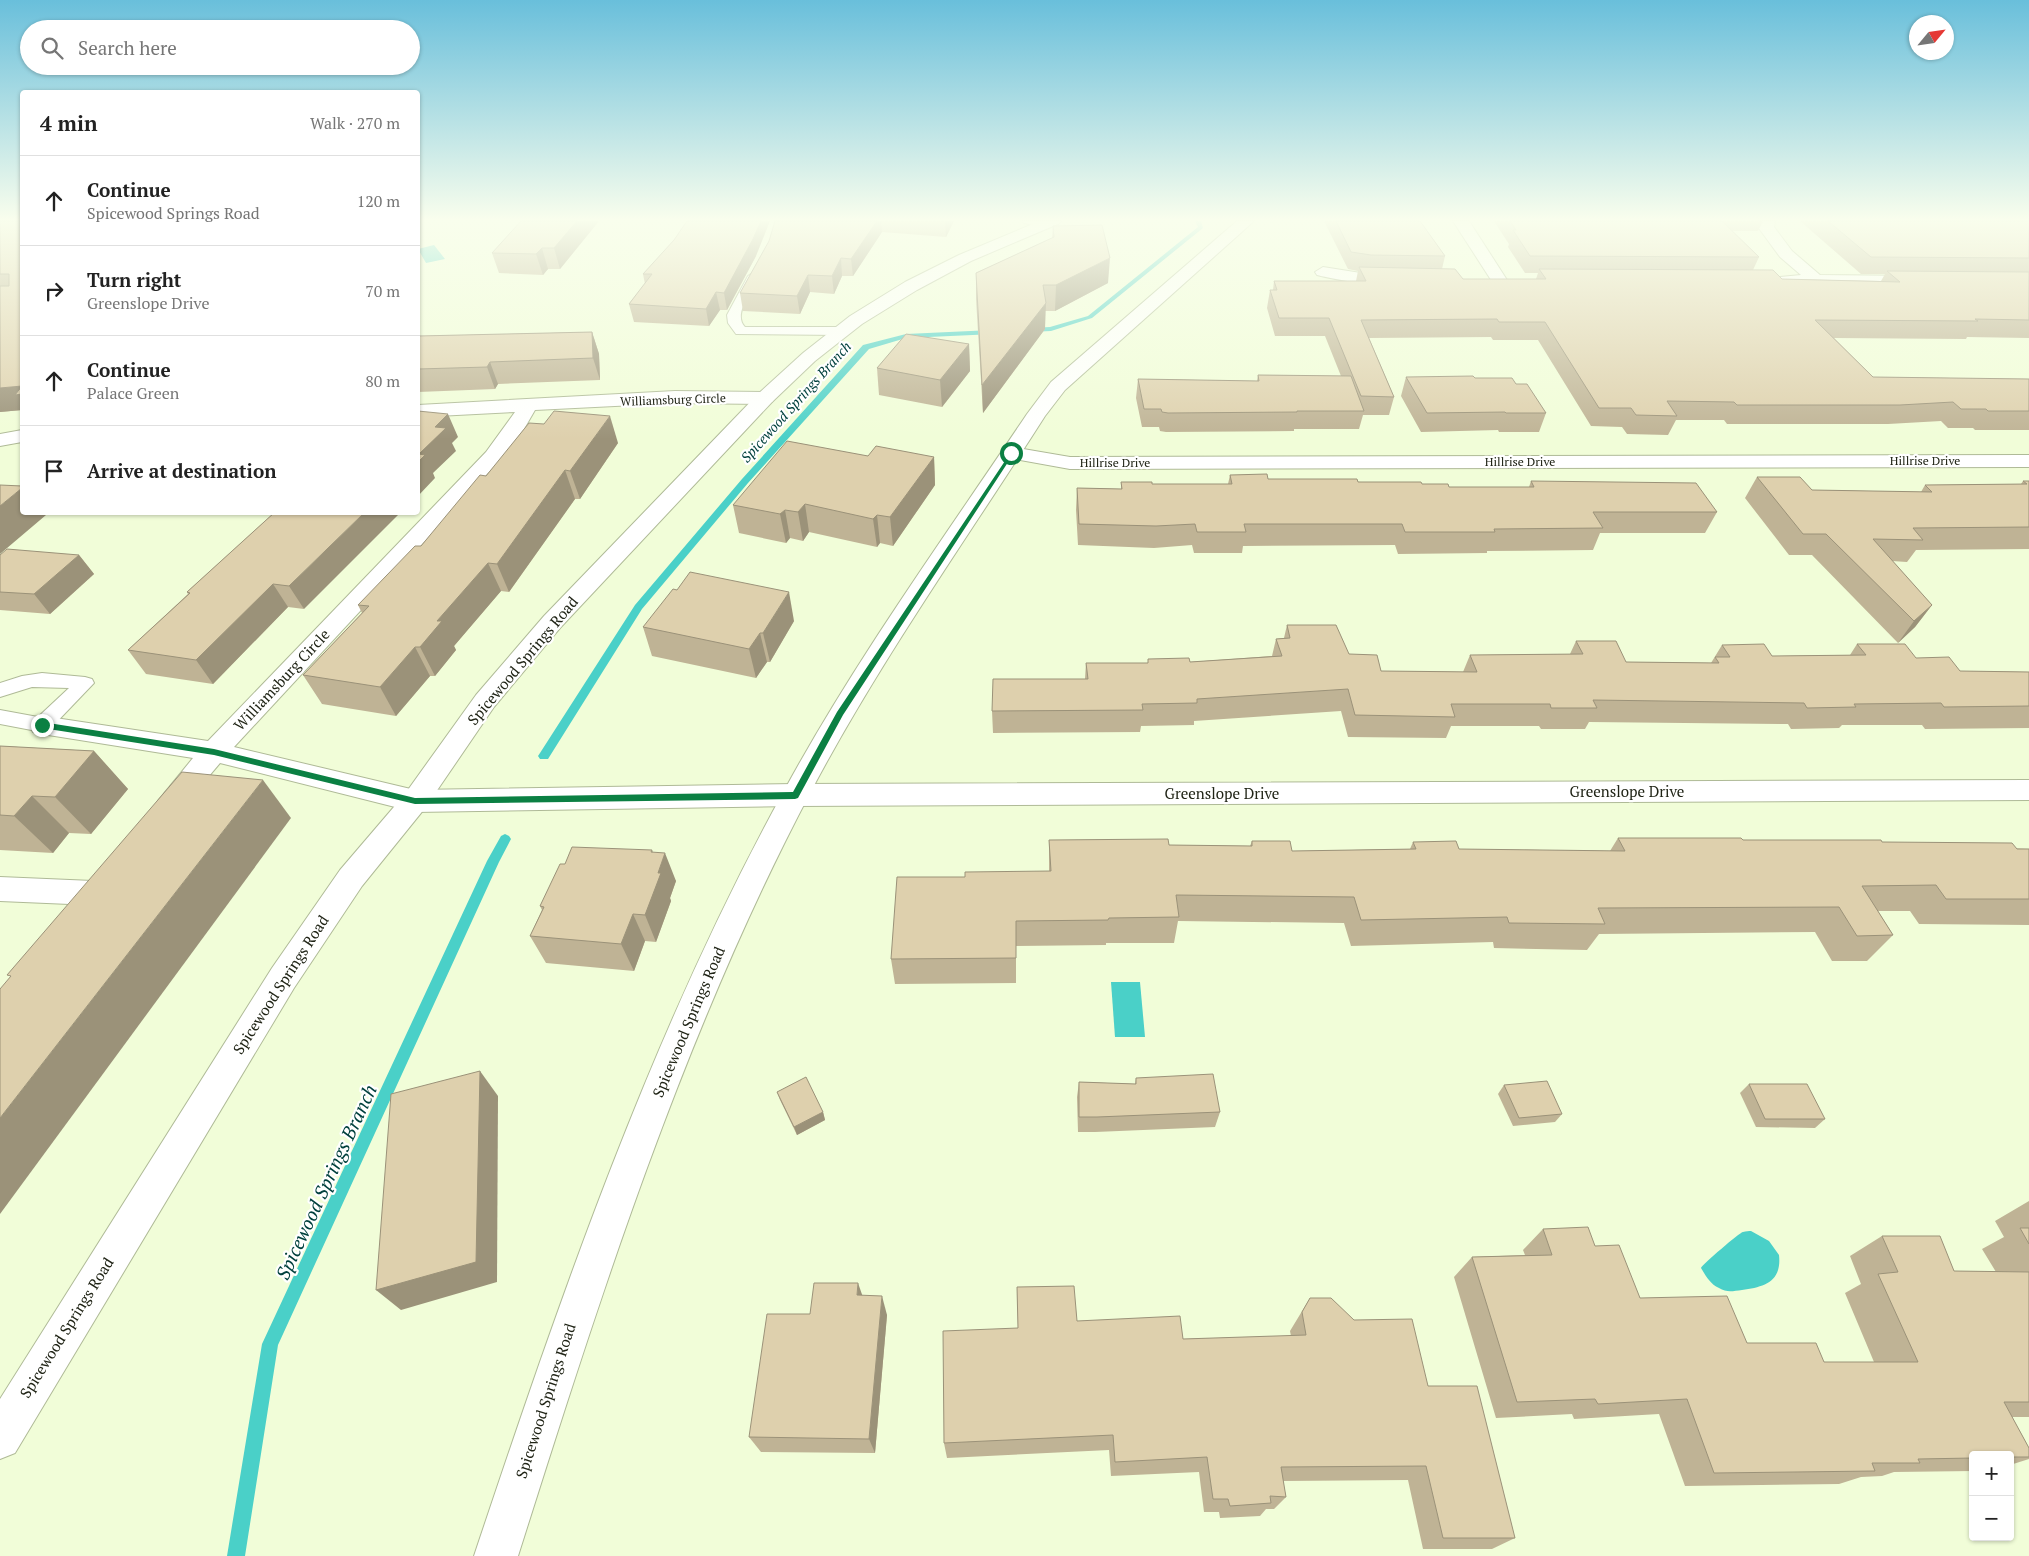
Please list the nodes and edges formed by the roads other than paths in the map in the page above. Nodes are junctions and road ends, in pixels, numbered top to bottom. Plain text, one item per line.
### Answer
1 (745, 294) edge
2 (900, 294) edge
3 (1163, 294) edge
4 (842, 332) junction
5 (528, 405) junction
6 (756, 407) junction
7 (420, 411) edge
8 (20, 436) edge
9 (0, 440) edge
10 (1011, 453) junction
11 (2029, 460) edge
12 (0, 691) edge
13 (0, 717) edge
14 (42, 725) junction
15 (214, 752) junction
16 (2029, 790) edge
17 (795, 796) junction
18 (415, 801) junction
19 (157, 819) edge
20 (0, 889) edge
21 (75, 916) edge
22 (0, 1438) edge
23 (496, 1556) edge

1 - 4 lane
2 - 4 street, Spicewood Springs Road
3 - 10 street, Spicewood Springs Road
4 - 6 street, Spicewood Springs Road
5 - 6 street, Williamsburg Circle
5 - 7 street, Williamsburg Circle
5 - 15 street, Williamsburg Circle
6 - 18 street, Spicewood Springs Road
8 - 9 street
10 - 11 street, Hillrise Drive
10 - 17 street, Spicewood Springs Road
12 - 14 lane
13 - 14 lane
14 - 15 street, Greenslope Drive
15 - 18 street, Greenslope Drive
15 - 19 street, Williamsburg Circle
16 - 17 street, Greenslope Drive
17 - 18 street, Greenslope Drive
17 - 23 street, Spicewood Springs Road
18 - 22 street, Spicewood Springs Road
20 - 21 street

